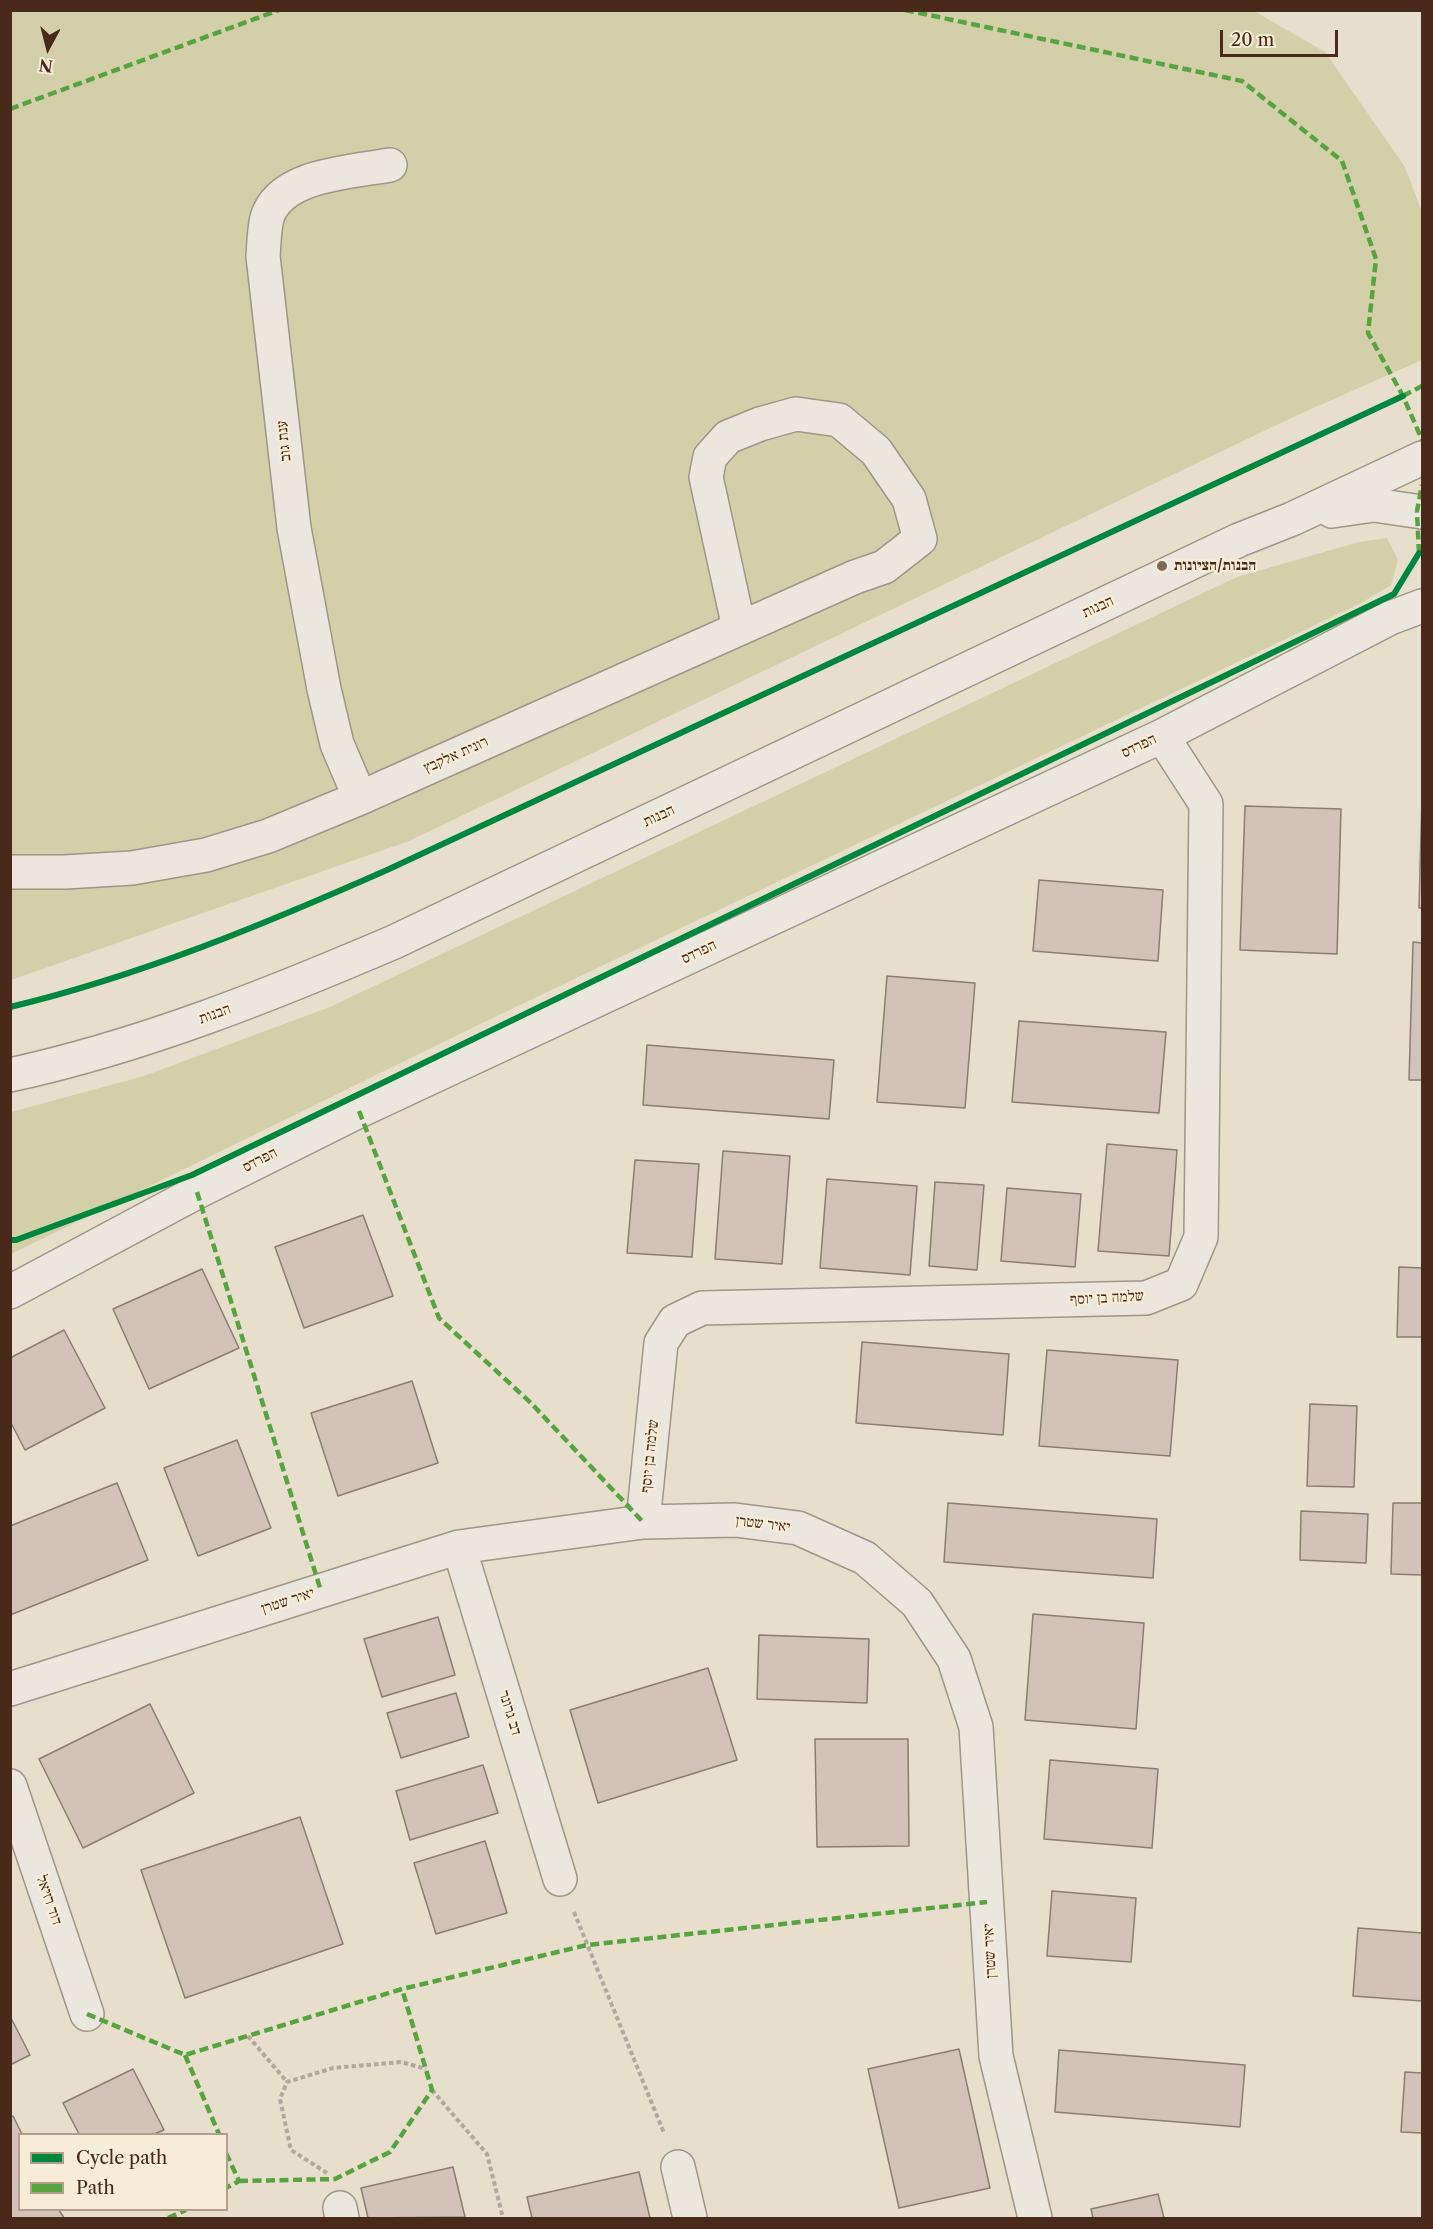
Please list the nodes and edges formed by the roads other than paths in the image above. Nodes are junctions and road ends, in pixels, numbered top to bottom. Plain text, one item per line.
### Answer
1 (390, 165) dead end
2 (1422, 458) edge
3 (1422, 512) edge
4 (1292, 519) junction
5 (1422, 591) edge
6 (1422, 606) edge
7 (1390, 618) junction
8 (739, 628) junction
9 (1162, 736) junction
10 (360, 798) junction
11 (10, 872) edge
12 (10, 1075) edge
13 (10, 1292) edge
14 (643, 1522) junction
15 (459, 1547) junction
16 (10, 1689) edge
17 (10, 1786) edge
18 (560, 1879) road end
19 (87, 2014) dead end
20 (678, 2167) road end
21 (690, 2218) edge
22 (1035, 2218) edge

1 - 10 street, ענת גוב
2 - 4 street, הבנות
3 - 4 street, הבנות
4 - 12 street, הבנות
5 - 7 street, הפרדס
6 - 7 street, הפרדס
7 - 9 street, הפרדס
8 - 8 street, רונית אלקבץ
8 - 10 street, רונית אלקבץ
9 - 13 street, הפרדס
9 - 14 street, שלמה בן יוסף
10 - 11 street, רונית אלקבץ
14 - 15 street, יאיר שטרן
14 - 22 street, יאיר שטרן
15 - 16 street, יאיר שטרן
15 - 18 street, דב גרונר
17 - 19 street, דוד רזיאל
20 - 21 street

